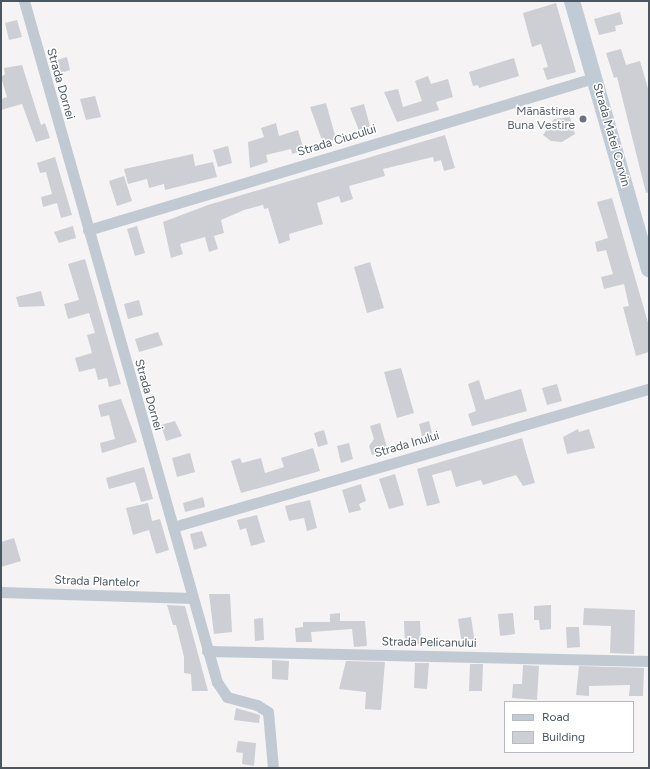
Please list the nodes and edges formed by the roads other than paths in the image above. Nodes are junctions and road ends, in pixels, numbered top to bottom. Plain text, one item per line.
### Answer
1 (24, 1) edge
2 (572, 1) edge
3 (594, 78) junction
4 (88, 230) junction
5 (649, 269) edge
6 (649, 389) edge
7 (172, 527) junction
8 (1, 592) edge
9 (192, 598) junction
10 (207, 651) junction
11 (649, 662) edge
12 (273, 768) edge

1 - 4 street, Strada Dornei
2 - 3 main road, Strada Matei Corvin
3 - 4 street, Strada Ciucului
3 - 5 main road, Strada Matei Corvin
4 - 7 street, Strada Dornei
6 - 7 street, Strada Inului
7 - 9 street, Strada Dornei
8 - 9 street, Strada Plantelor
9 - 10 street, Strada Dornei
10 - 11 street, Strada Pelicanului
10 - 12 street, Strada Dornei

